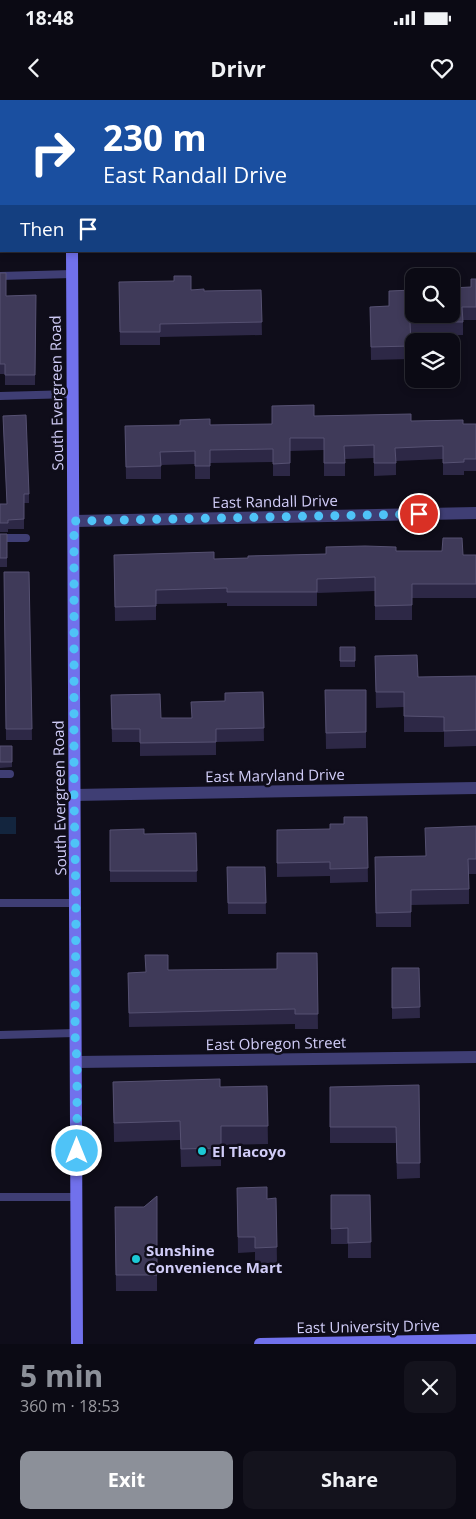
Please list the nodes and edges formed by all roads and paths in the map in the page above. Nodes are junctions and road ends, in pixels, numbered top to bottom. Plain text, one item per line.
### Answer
1 (72, 252) edge
2 (72, 274) junction
3 (0, 276) edge
4 (72, 394) junction
5 (0, 396) edge
6 (476, 513) edge
7 (74, 521) junction
8 (0, 538) edge
9 (26, 538) dead end
10 (0, 774) edge
11 (10, 774) dead end
12 (476, 788) edge
13 (74, 795) junction
14 (0, 903) edge
15 (76, 903) junction
16 (75, 1034) junction
17 (0, 1035) edge
18 (476, 1057) edge
19 (77, 1062) junction
20 (0, 1196) edge
21 (76, 1197) junction
22 (476, 1340) edge
23 (77, 1344) edge
24 (260, 1344) edge

1 - 2 street, South Evergreen Road
2 - 3 lane
2 - 4 street, South Evergreen Road
4 - 5 lane
4 - 7 street, South Evergreen Road
6 - 7 street, East Randall Drive
7 - 13 street, South Evergreen Road
8 - 9 lane
10 - 11 lane
12 - 13 street, East Maryland Drive
13 - 15 street, South Evergreen Road
14 - 15 lane
15 - 16 street, South Evergreen Road
16 - 17 lane
16 - 19 street, South Evergreen Road
18 - 19 street, East Obregon Street
19 - 21 street, South Evergreen Road
20 - 21 lane
21 - 23 street, South Evergreen Road
22 - 24 street, East University Drive

